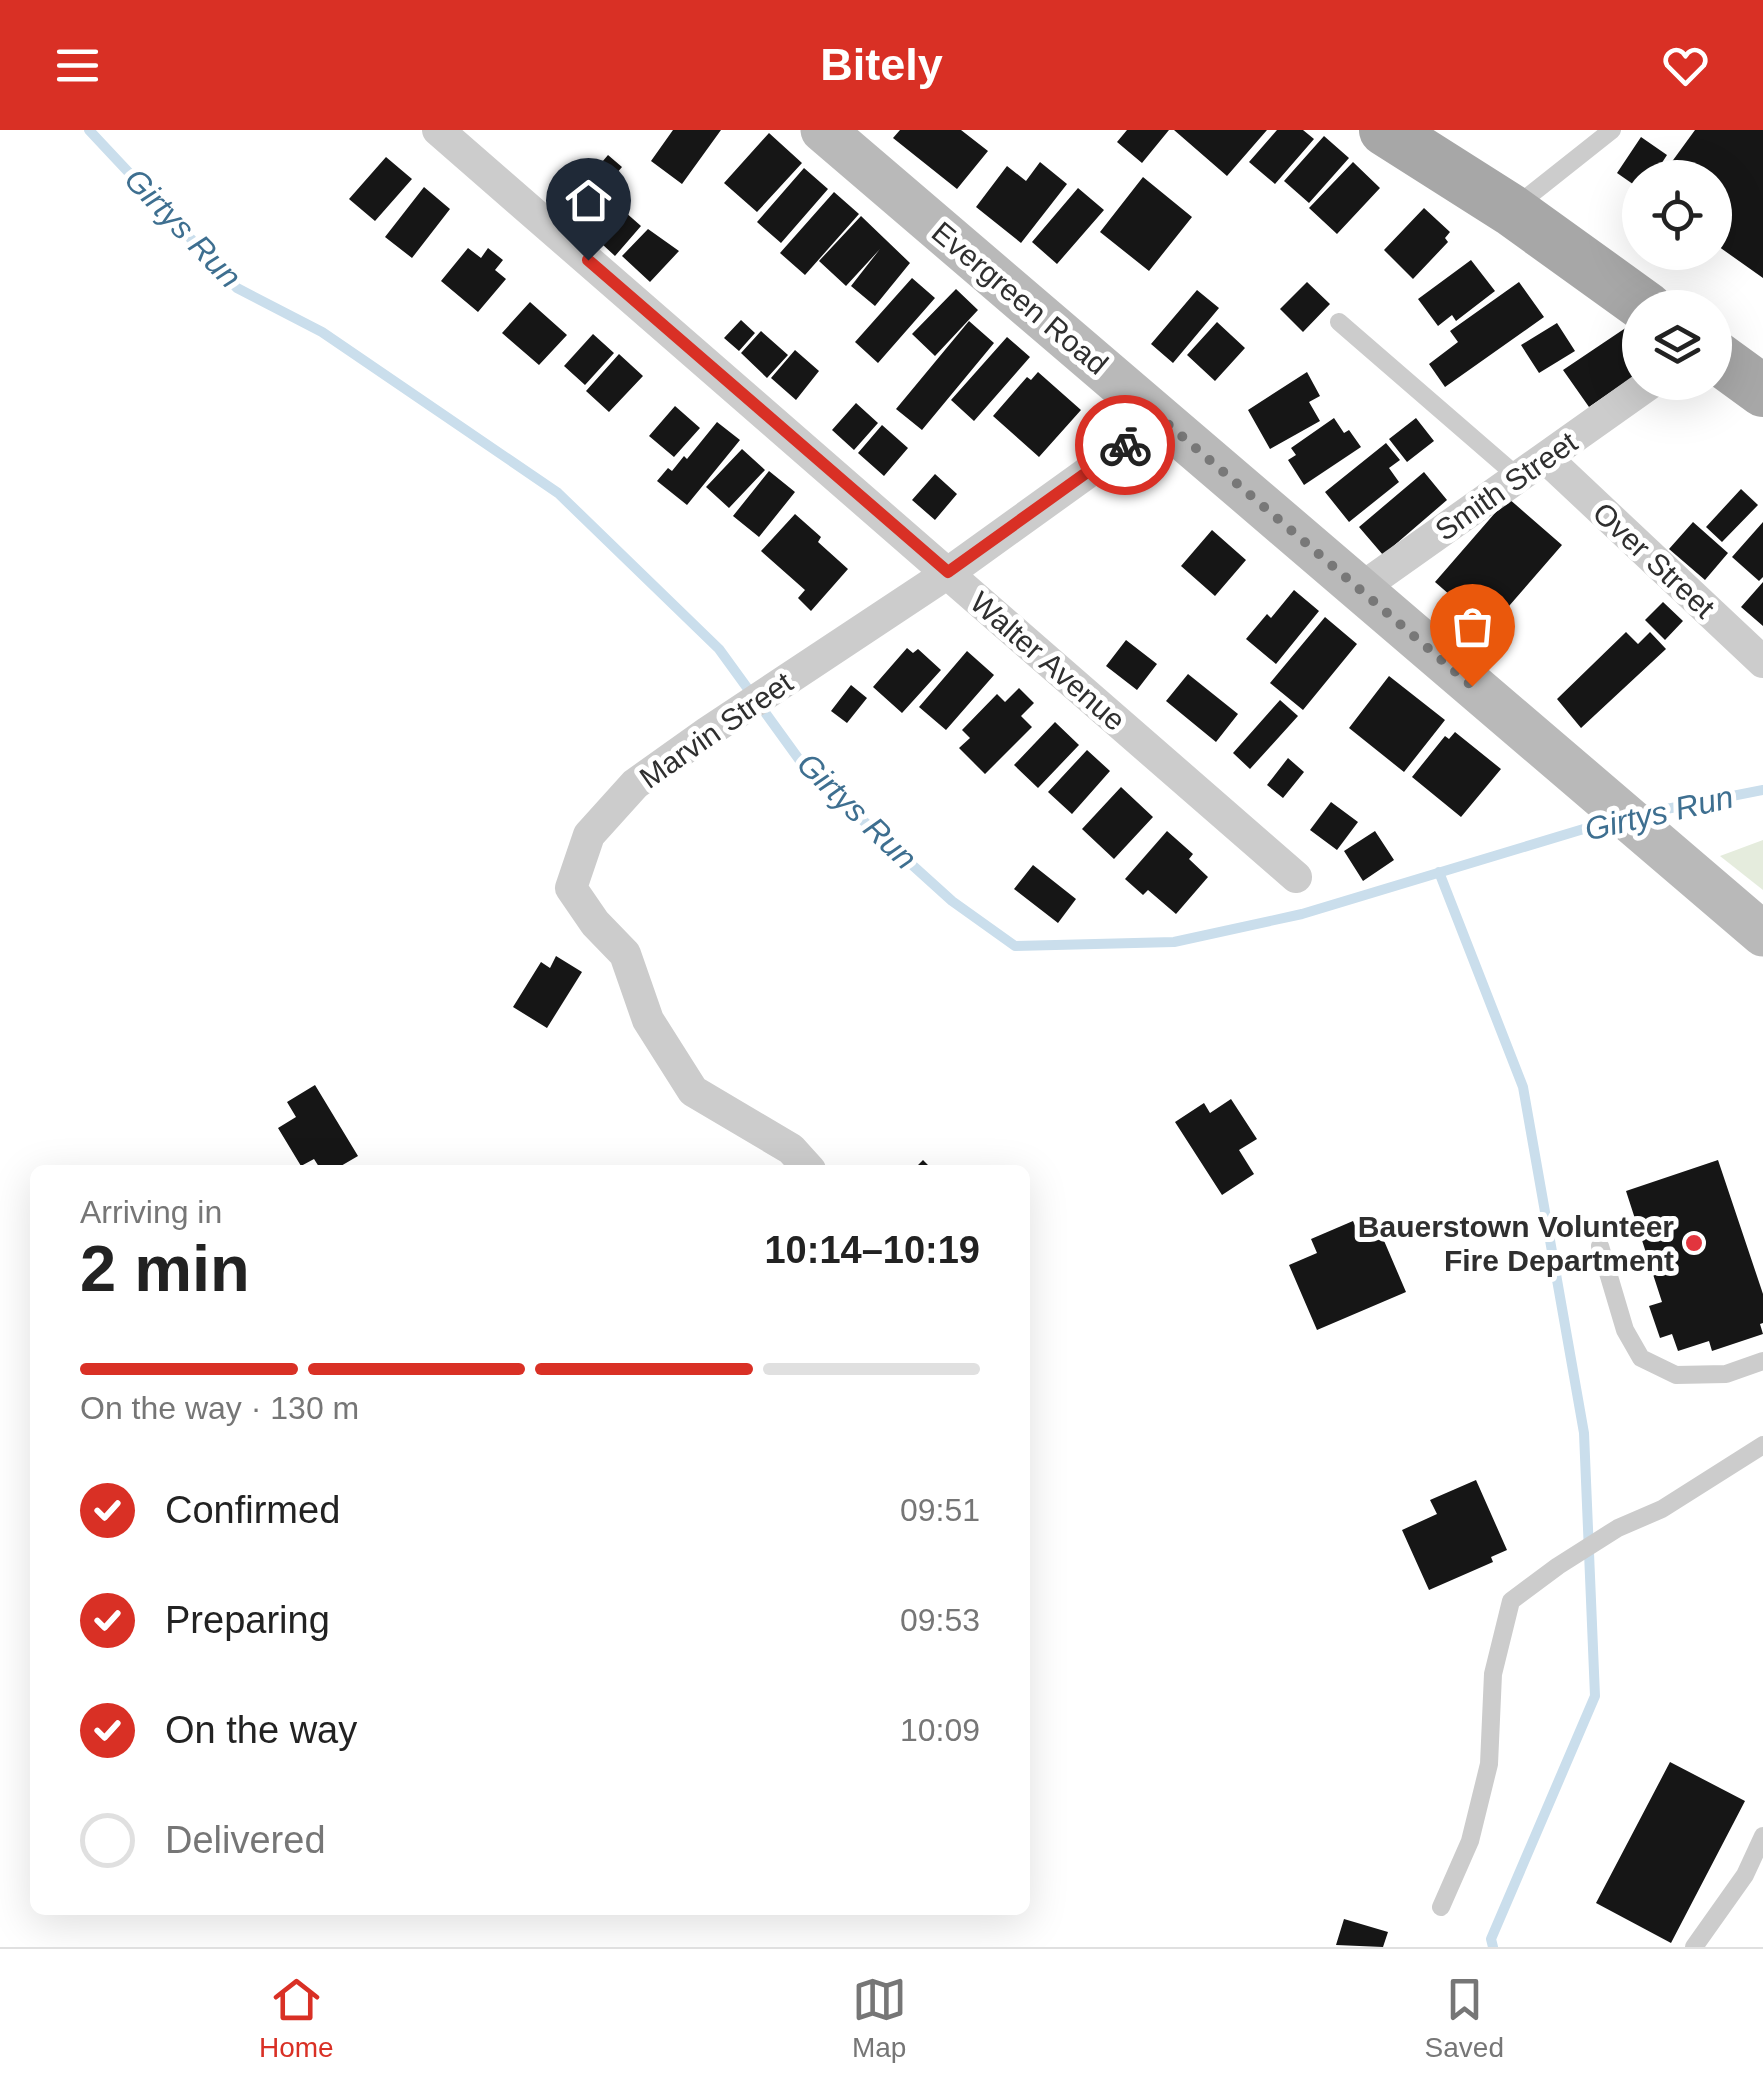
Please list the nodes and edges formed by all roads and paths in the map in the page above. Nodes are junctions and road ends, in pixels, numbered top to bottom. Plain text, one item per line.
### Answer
1 (438, 130) edge
2 (823, 130) edge
3 (1385, 130) edge
4 (1612, 130) edge
5 (1511, 210) junction
6 (1622, 290) edge
7 (1339, 322) dead end
8 (1732, 368) edge
9 (1763, 391) edge
10 (1627, 400) edge
11 (1162, 419) junction
12 (1546, 458) junction
13 (1518, 477) junction
14 (948, 572) junction
15 (1360, 589) junction
16 (1763, 662) edge
17 (1296, 877) dead end
18 (1763, 934) edge
19 (805, 1165) edge
20 (1600, 1246) dead end
21 (1763, 1362) edge
22 (1763, 1445) edge
23 (1763, 1836) edge
24 (1441, 1907) dead end
25 (1694, 1947) edge

1 - 14 street, Walter Avenue
2 - 11 street, Evergreen Road
3 - 5 main road
4 - 5 lane
5 - 6 main road
7 - 13 lane
8 - 9 main road
10 - 12 street, Smith Street
11 - 14 street, Marvin Street
11 - 15 street, Evergreen Road
12 - 13 street, Smith Street
12 - 16 street, Over Street
13 - 15 street, Smith Street
14 - 17 street, Walter Avenue
14 - 19 street, Marvin Street
15 - 18 street, Evergreen Road
20 - 21 lane
22 - 24 lane
23 - 25 lane

